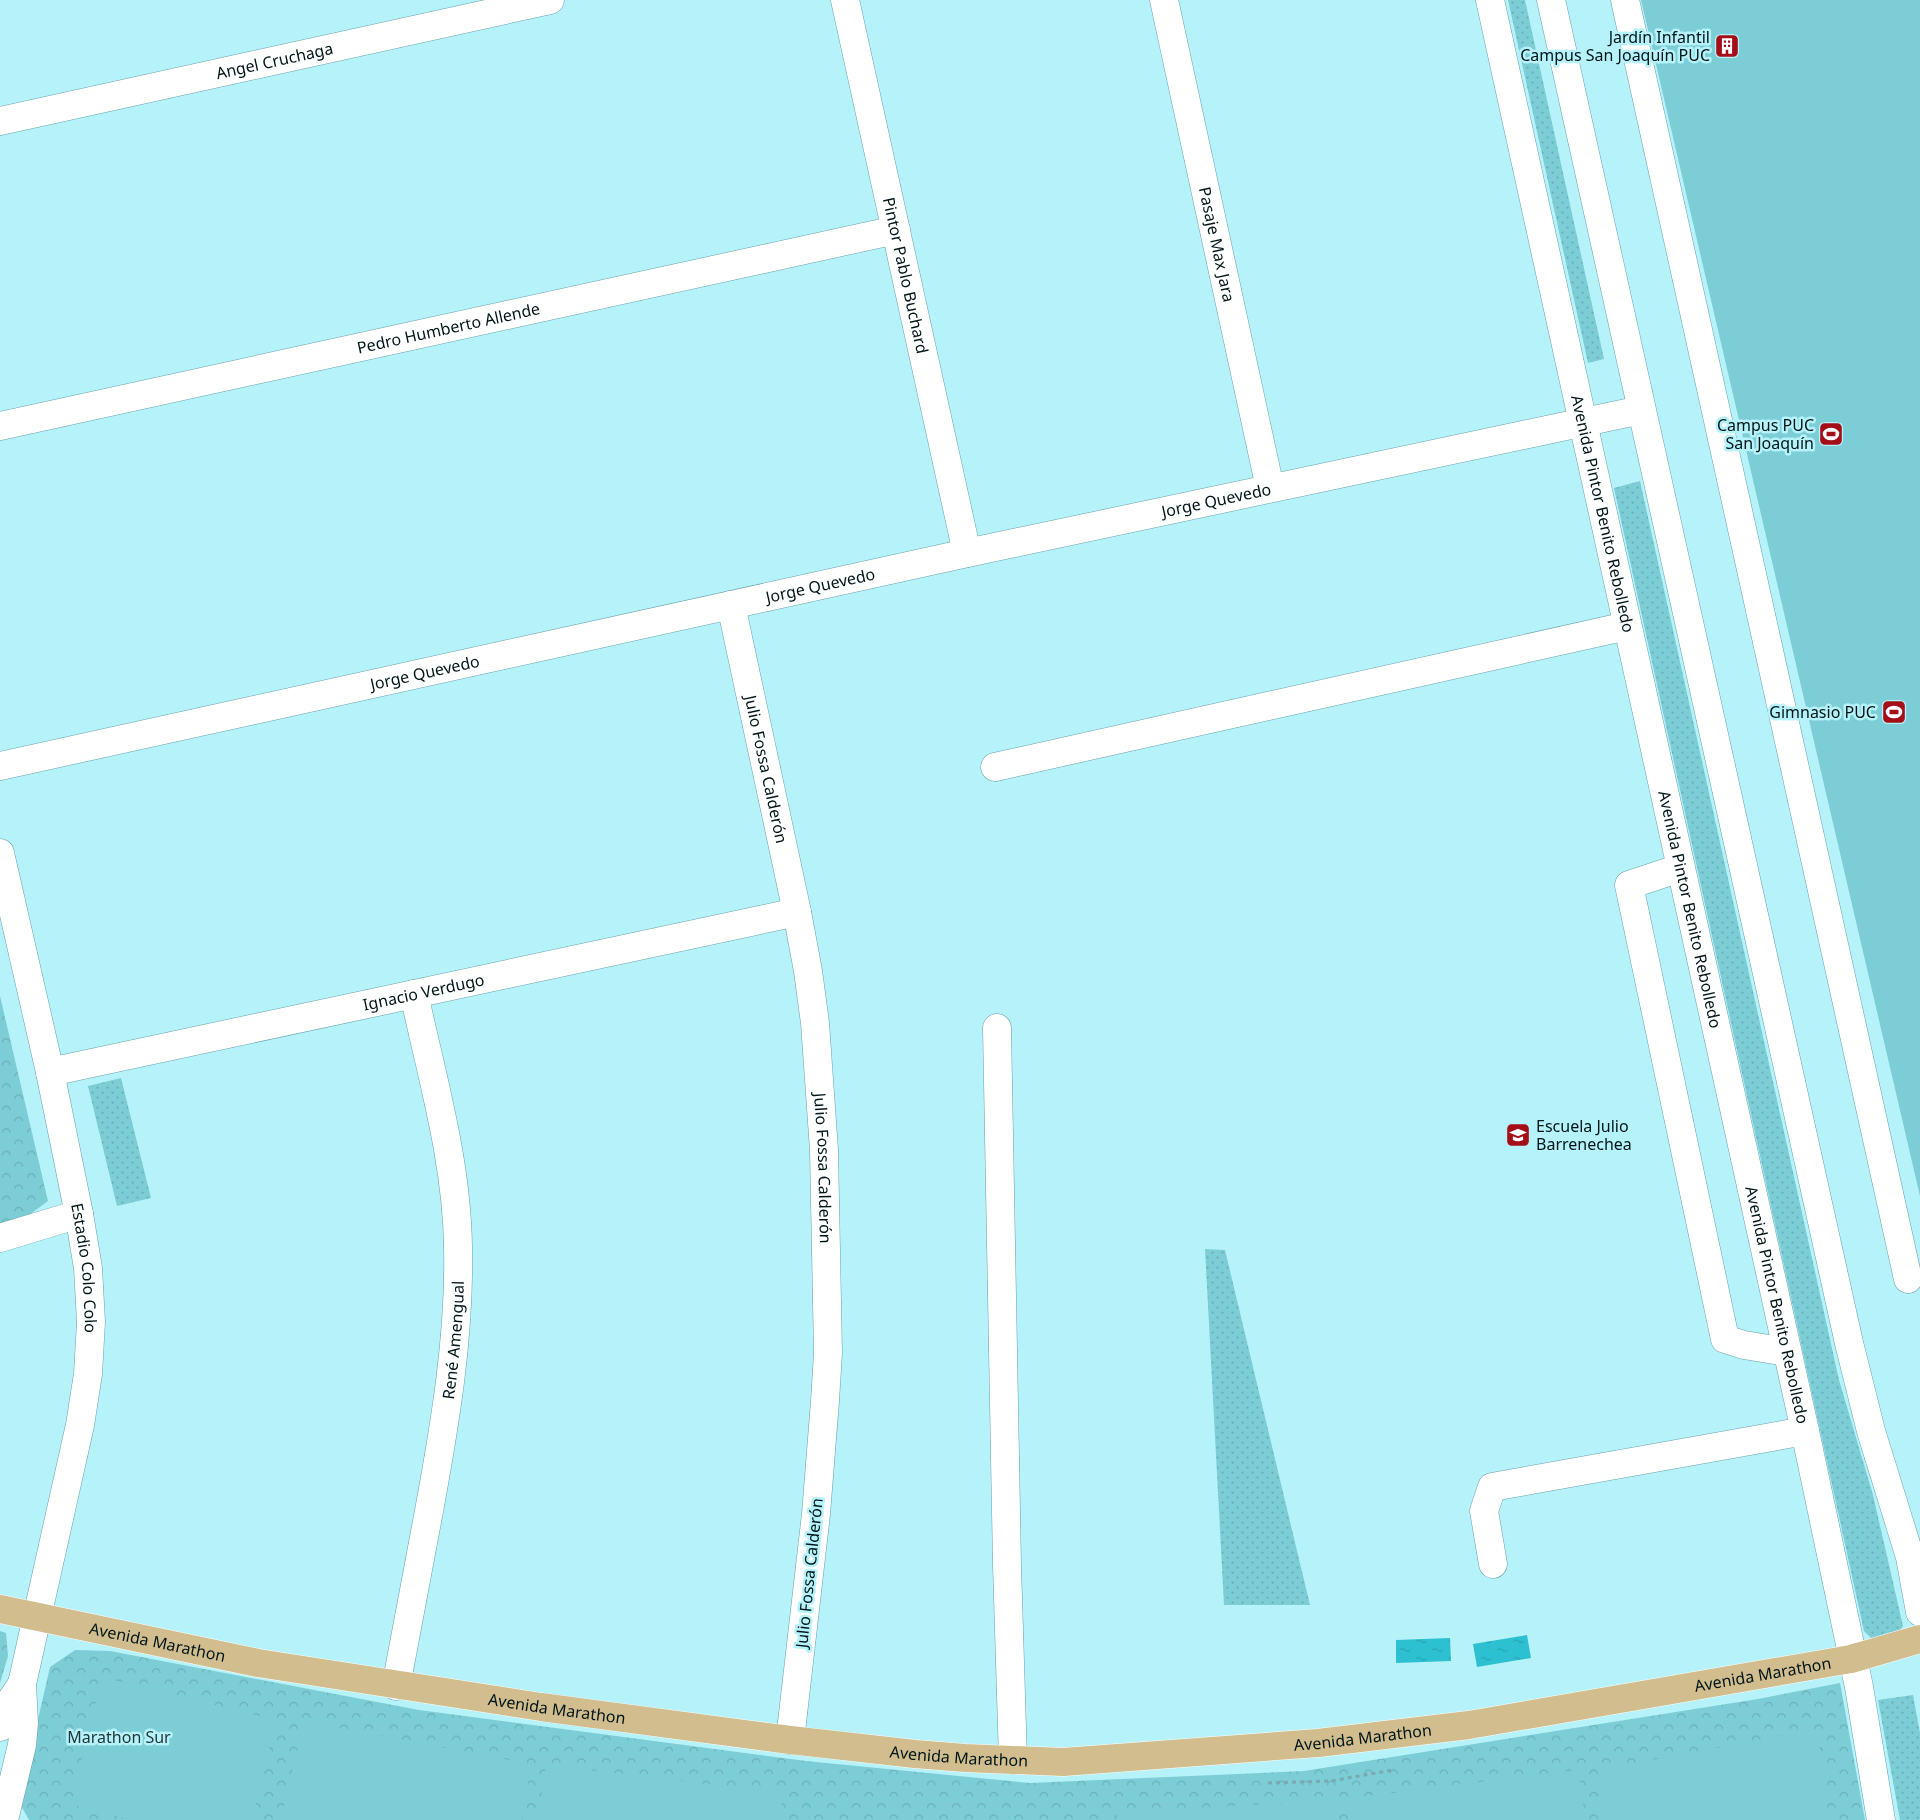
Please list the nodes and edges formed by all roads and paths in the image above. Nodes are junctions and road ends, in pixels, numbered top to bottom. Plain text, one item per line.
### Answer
1 (550, 0) edge
2 (845, 0) edge
3 (1164, 0) edge
4 (1490, 0) edge
5 (1551, 0) edge
6 (1625, 0) edge
7 (0, 121) edge
8 (896, 230) junction
9 (1641, 410) junction
10 (1583, 423) junction
11 (0, 426) edge
12 (1270, 488) junction
13 (967, 553) junction
14 (731, 605) junction
15 (1628, 626) junction
16 (0, 766) edge
17 (995, 767) dead end
18 (0, 853) edge
19 (1680, 868) junction
20 (797, 912) junction
21 (414, 994) junction
22 (997, 1028) dead end
23 (50, 1072) junction
24 (79, 1214) junction
25 (0, 1238) edge
26 (1908, 1279) dead end
27 (1787, 1352) junction
28 (1804, 1432) junction
29 (1492, 1564) dead end
30 (0, 1609) edge
31 (1920, 1612) edge
32 (37, 1617) junction
33 (1920, 1639) edge
34 (1851, 1659) junction
35 (22, 1684) junction
36 (396, 1686) junction
37 (0, 1727) edge
38 (790, 1740) junction
39 (1012, 1760) junction
40 (4, 1820) edge
41 (1881, 1820) edge

1 - 7 street, Angel Cruchaga
2 - 8 street, Pintor Pablo Buchard
3 - 12 street, Pasaje Max Jara
4 - 10 street, Avenida Pintor Benito Rebolledo
5 - 9 street
6 - 26 street
8 - 11 street, Pedro Humberto Allende
8 - 13 street, Pintor Pablo Buchard
9 - 10 street, Jorge Quevedo
9 - 31 street
10 - 12 street, Jorge Quevedo
10 - 15 street, Avenida Pintor Benito Rebolledo
12 - 13 street, Jorge Quevedo
13 - 14 street, Jorge Quevedo
14 - 16 street, Jorge Quevedo
14 - 20 street, Julio Fossa Calderón
15 - 17 street
15 - 19 street, Avenida Pintor Benito Rebolledo
18 - 23 street, Estadio Colo Colo
19 - 27 street, Avenida Pintor Benito Rebolledo
19 - 27 street
20 - 21 street, Ignacio Verdugo
20 - 38 street, Julio Fossa Calderón
21 - 23 street, Ignacio Verdugo
21 - 36 street, René Amengual
22 - 39 street
23 - 24 street, Estadio Colo Colo
24 - 25 street
24 - 32 street, Estadio Colo Colo
27 - 28 street, Avenida Pintor Benito Rebolledo
28 - 29 street
28 - 34 street, Avenida Pintor Benito Rebolledo
30 - 32 main road, Avenida Marathon
32 - 35 street, Estadio Colo Colo
32 - 36 main road, Avenida Marathon
33 - 34 main road, Avenida Marathon
34 - 39 main road, Avenida Marathon
34 - 41 street, Avenida Pintor Benito Rebolledo
35 - 37 street, Estadio Colo Colo
35 - 40 street, Estadio Colo Colo
36 - 38 main road, Avenida Marathon
38 - 39 main road, Avenida Marathon

